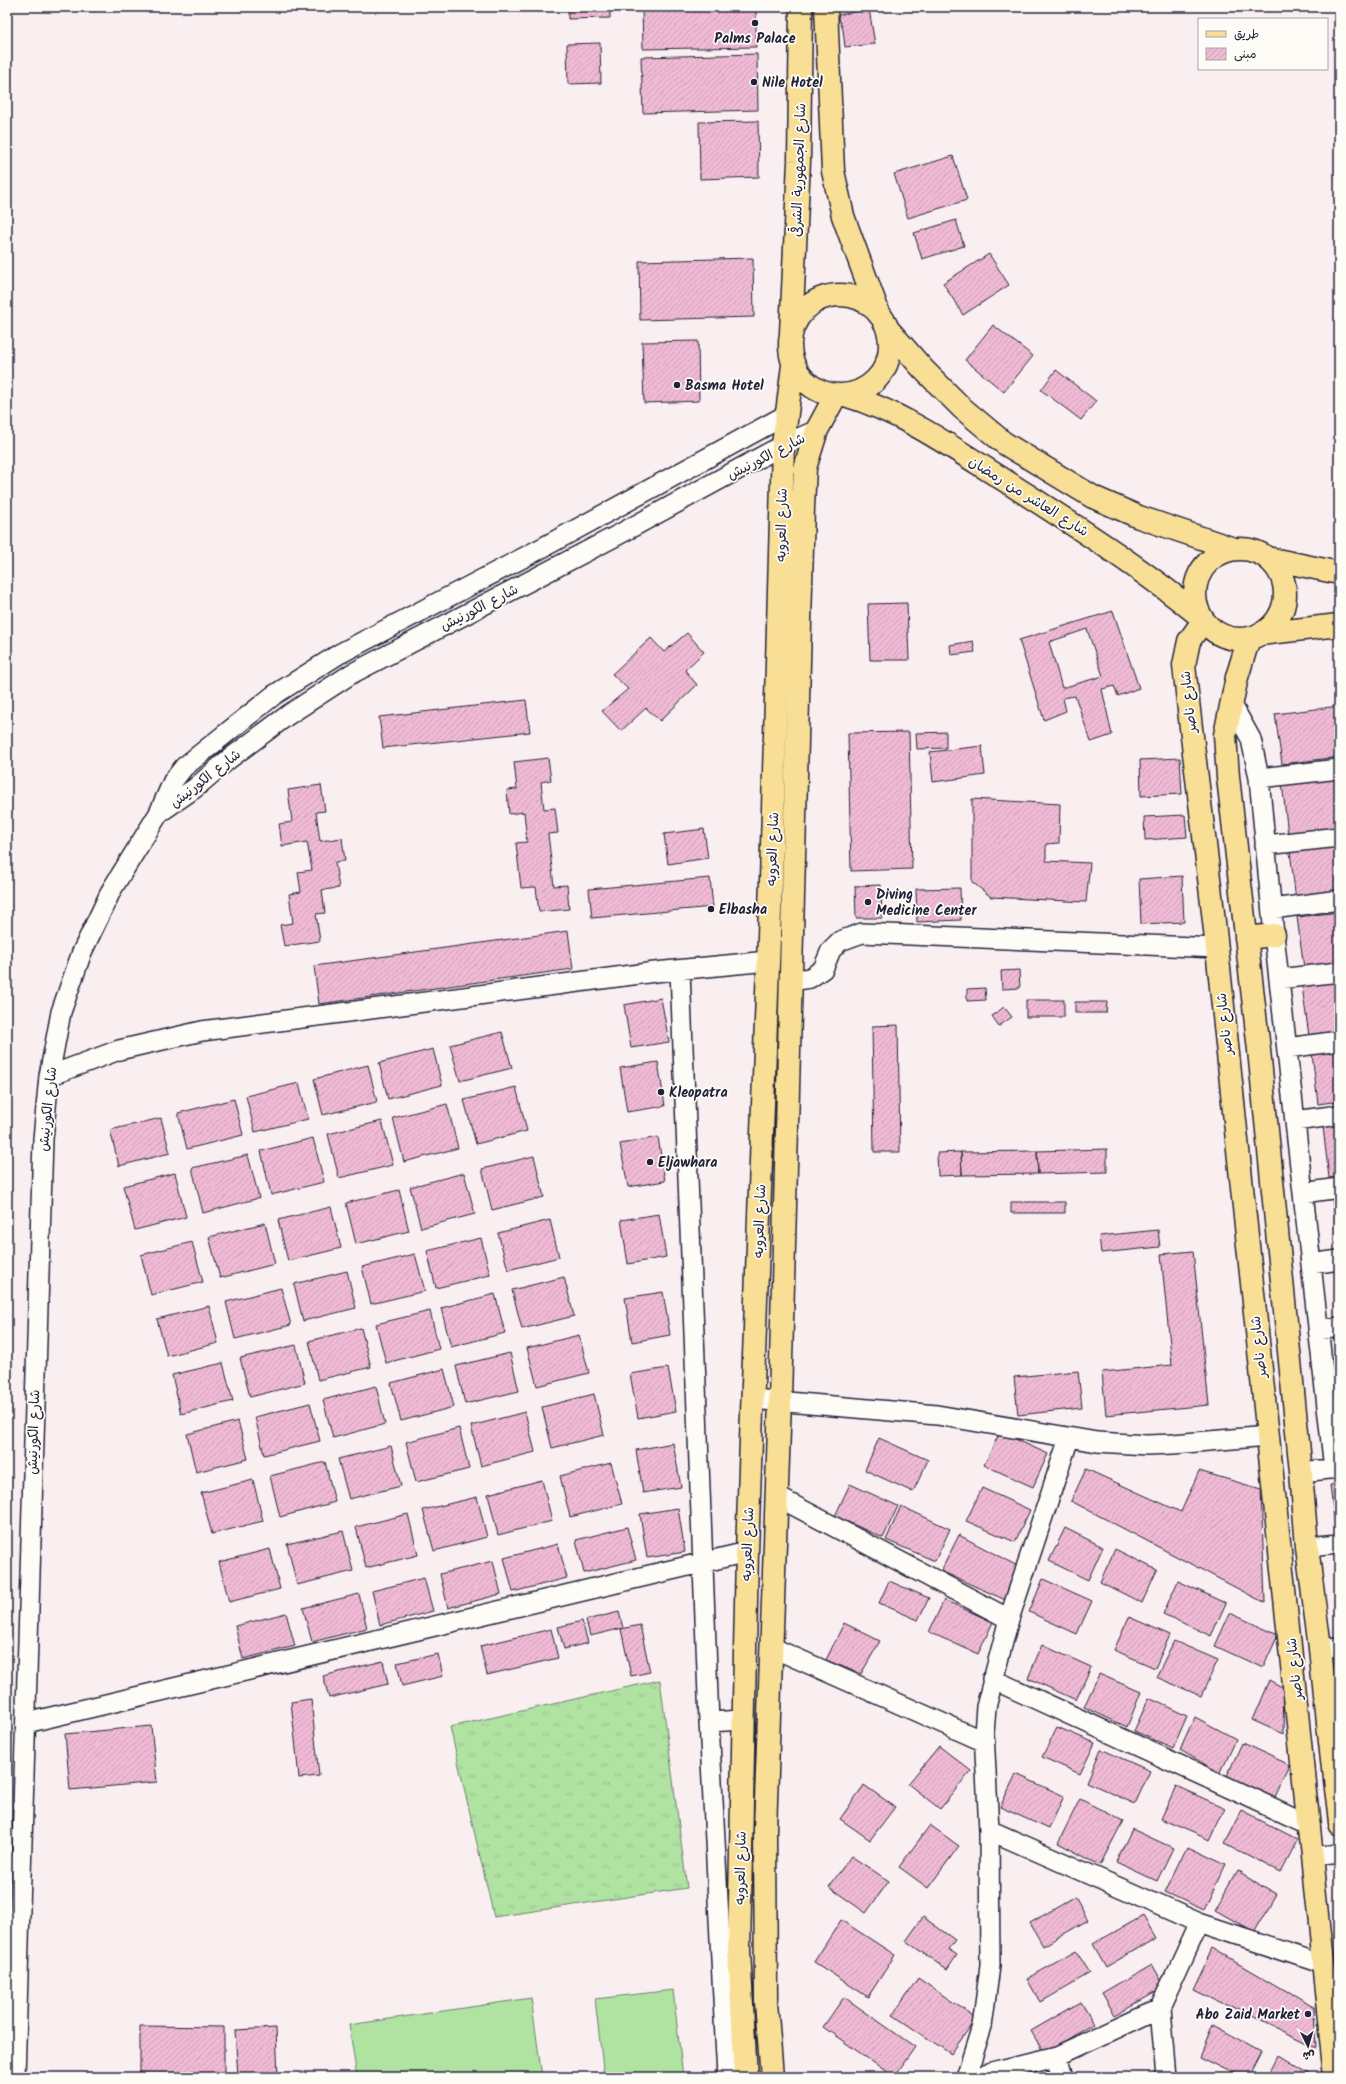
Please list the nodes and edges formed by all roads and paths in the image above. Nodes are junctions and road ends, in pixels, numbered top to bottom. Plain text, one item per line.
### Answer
1 (801, 7) edge
2 (826, 7) edge
3 (883, 321) junction
4 (791, 333) junction
5 (794, 365) junction
6 (841, 395) junction
7 (786, 415) junction
8 (817, 430) junction
9 (783, 445) junction
10 (1234, 549) junction
11 (1267, 558) junction
12 (1339, 573) edge
13 (1202, 619) junction
14 (1339, 625) edge
15 (1255, 636) junction
16 (1231, 703) junction
17 (1339, 769) edge
18 (1258, 778) junction
19 (159, 813) junction
20 (1339, 837) edge
21 (1265, 845) junction
22 (1339, 900) edge
23 (1272, 909) junction
24 (1274, 936) junction
25 (1246, 938) junction
26 (1217, 948) junction
27 (768, 961) junction
28 (680, 970) junction
29 (1339, 972) edge
30 (1279, 979) junction
31 (790, 981) junction
32 (1339, 1041) edge
33 (1287, 1048) junction
34 (1259, 1050) junction
35 (1227, 1051) junction
36 (48, 1076) junction
37 (1339, 1115) edge
38 (1295, 1121) junction
39 (1339, 1188) edge
40 (1303, 1193) junction
41 (1339, 1260) edge
42 (1311, 1264) junction
43 (1339, 1327) edge
44 (1318, 1330) junction
45 (1333, 1397) edge
46 (753, 1399) junction
47 (780, 1400) junction
48 (1268, 1436) junction
49 (1069, 1438) junction
50 (1337, 1468) edge
51 (1302, 1472) junction
52 (776, 1496) junction
53 (1339, 1544) edge
54 (1307, 1547) junction
55 (747, 1552) junction
56 (704, 1562) junction
57 (1009, 1619) junction
58 (771, 1647) junction
59 (1330, 1648) edge
60 (745, 1670) junction
61 (770, 1670) junction
62 (1323, 1676) junction
63 (992, 1679) junction
64 (1296, 1679) junction
65 (743, 1720) junction
66 (709, 1722) junction
67 (26, 1723) junction
68 (984, 1742) junction
69 (1335, 1750) edge
70 (1339, 1824) edge
71 (1310, 1825) junction
72 (989, 1830) junction
73 (1339, 1854) edge
74 (1313, 1856) junction
75 (1199, 1923) junction
76 (1323, 1964) junction
77 (1333, 2007) edge
78 (1160, 2008) junction
79 (1057, 2056) junction
80 (14, 2077) edge
81 (727, 2077) edge
82 (746, 2077) edge
83 (773, 2077) edge
84 (966, 2077) edge
85 (972, 2077) edge
86 (1063, 2077) edge
87 (1166, 2077) edge
88 (1335, 2077) edge

1 - 4 main road, شارع الجمهورية الشرقى
2 - 3 main road, شارع الجمهورية الشرقى
3 - 4 main road
3 - 6 main road
3 - 10 main road
4 - 5 main road
5 - 6 main road
5 - 7 main road, شارع العروبه
6 - 8 main road, شارع العروبه
6 - 13 main road, شارع العاشر من رمضان
7 - 9 main road, شارع العروبه
7 - 19 street, شارع الكورنيش
8 - 9 street, شارع الكورنيش
8 - 31 main road, شارع العروبه
9 - 19 street, شارع الكورنيش
9 - 27 main road, شارع العروبه
10 - 11 main road
10 - 13 main road
11 - 12 main road
11 - 15 main road
13 - 15 main road
13 - 26 main road, شارع ناصر
14 - 15 main road
15 - 16 main road, شارع ناصر
16 - 18 street
16 - 25 main road, شارع ناصر
17 - 18 street
18 - 21 street
19 - 36 street, شارع الكورنيش
20 - 21 street
21 - 23 street
22 - 23 street
23 - 24 street
24 - 25 main road
24 - 30 street
25 - 34 main road, شارع ناصر
26 - 31 street
26 - 35 main road, شارع ناصر
27 - 28 street
27 - 46 main road, شارع العروبه
28 - 36 street
28 - 56 street
29 - 30 street
30 - 33 street
31 - 47 main road, شارع العروبه
32 - 33 street
33 - 38 street
34 - 35 main road
34 - 51 main road, شارع ناصر
35 - 48 main road, شارع ناصر
36 - 67 street, شارع الكورنيش
37 - 38 street
38 - 40 street
39 - 40 street
40 - 42 street
41 - 42 street
42 - 44 street
43 - 44 street
44 - 45 street
45 - 50 street
46 - 47 street
46 - 55 main road, شارع العروبه
47 - 49 street
47 - 52 main road, شارع العروبه
48 - 49 street
48 - 64 main road, شارع ناصر
49 - 57 street
50 - 51 street
51 - 54 main road, شارع ناصر
52 - 57 street
52 - 58 main road, شارع العروبه
53 - 54 street
54 - 59 main road, شارع ناصر
55 - 56 street
55 - 60 main road, شارع العروبه
56 - 66 street
56 - 67 street
57 - 63 street
58 - 61 main road, شارع العروبه
58 - 68 street
59 - 62 main road, شارع ناصر
60 - 61 main road
60 - 65 main road, شارع العروبه
61 - 83 main road, شارع العروبه
62 - 64 main road
62 - 69 main road, شارع ناصر
63 - 68 street
63 - 71 street
64 - 71 main road, شارع ناصر
65 - 66 street
65 - 82 main road, شارع العروبه
66 - 81 street
67 - 80 street, شارع الكورنيش
68 - 72 street
69 - 70 main road, شارع ناصر
71 - 74 main road, شارع ناصر
72 - 75 street
72 - 84 street
73 - 74 street
74 - 76 main road, شارع ناصر
75 - 76 street
75 - 78 street
76 - 77 main road, شارع ناصر
77 - 88 main road, شارع ناصر
78 - 79 street
78 - 87 street
79 - 85 street
79 - 86 street

